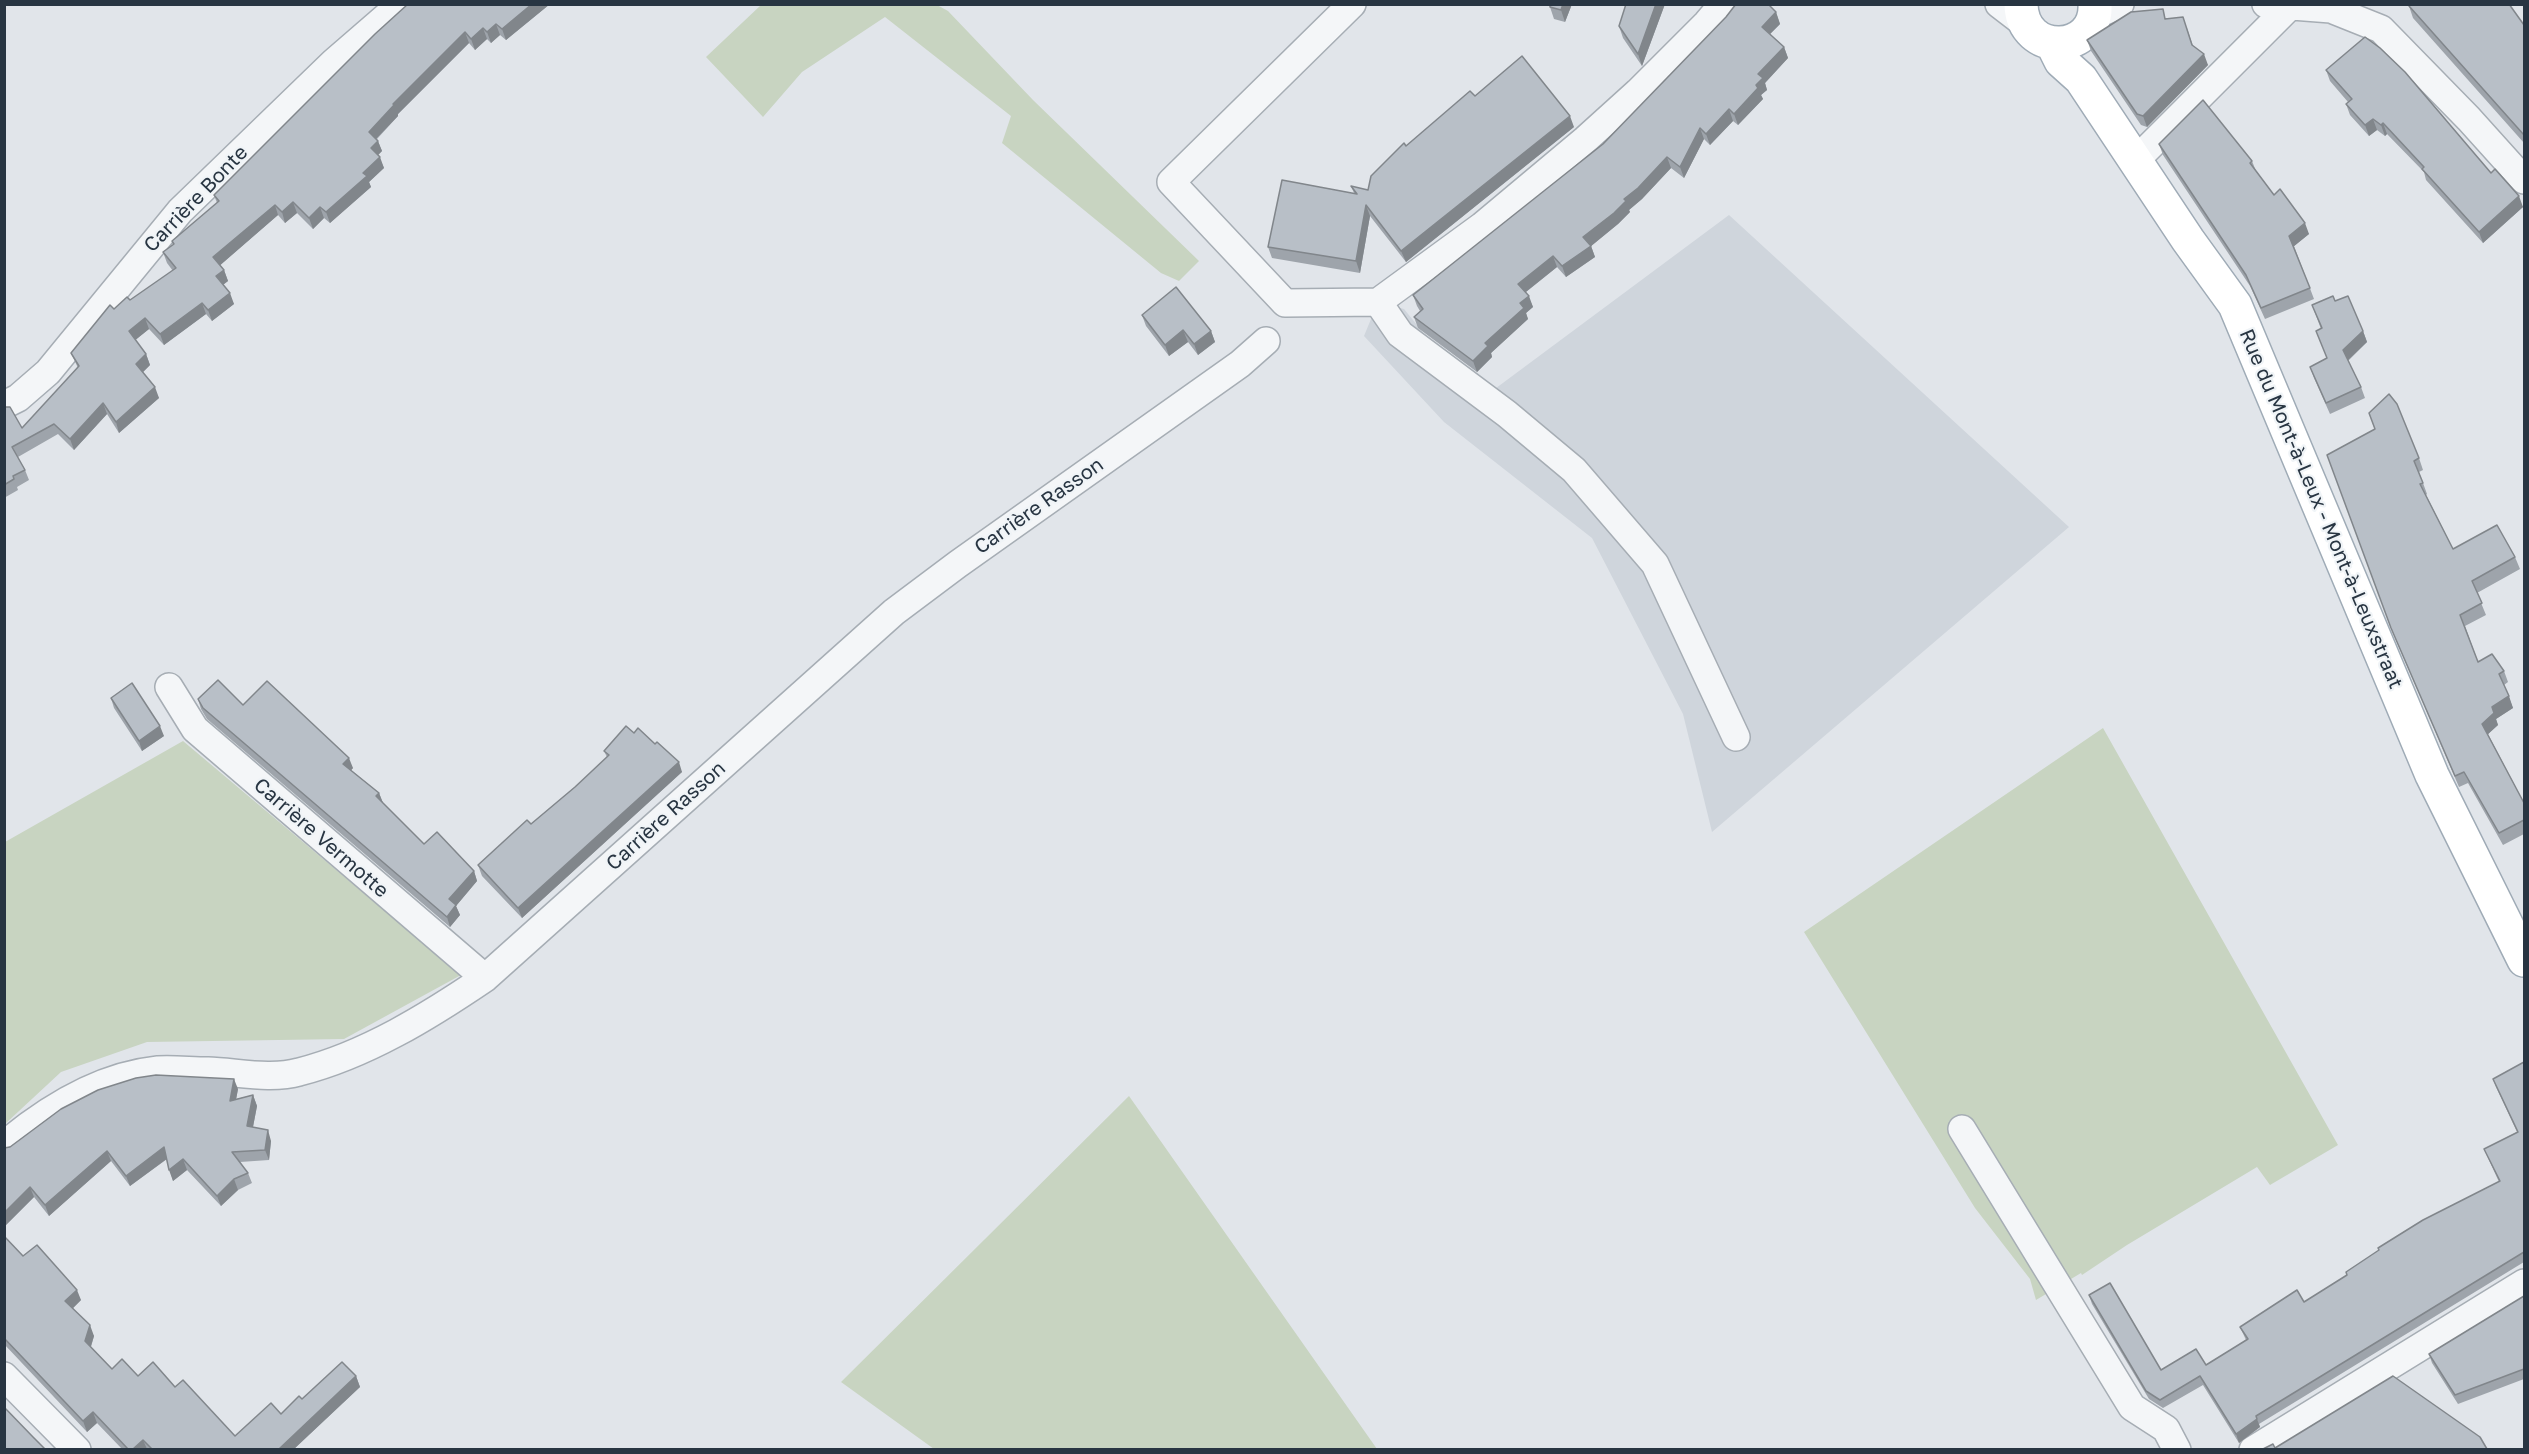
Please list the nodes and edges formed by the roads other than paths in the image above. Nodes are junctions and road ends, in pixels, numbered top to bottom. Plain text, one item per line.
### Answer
1 (401, 4) edge
2 (1352, 4) edge
3 (1723, 4) edge
4 (1999, 4) edge
5 (2278, 6) edge
6 (2023, 14) edge
7 (2088, 21) edge
8 (2136, 160) junction
9 (2524, 180) edge
10 (1378, 302) junction
11 (1266, 341) dead end
12 (4, 405) edge
13 (169, 687) dead end
14 (1736, 738) dead end
15 (2524, 960) edge
16 (485, 978) junction
17 (1962, 1128) dead end
18 (4, 1145) edge
19 (2524, 1283) edge
20 (4, 1376) edge
21 (77, 1449) edge
22 (2177, 1449) edge
23 (2253, 1449) edge

1 - 12 street, Carrière Bonte
2 - 10 street
3 - 10 street
4 - 6 street
5 - 8 street
5 - 9 street
6 - 7 main road, Rue du Mont-à-Leux - Mont-à-Leuxstraat
7 - 8 main road, Rue du Mont-à-Leux - Mont-à-Leuxstraat
8 - 15 main road, Rue du Mont-à-Leux - Mont-à-Leuxstraat
10 - 14 street
11 - 16 street, Carrière Rasson
13 - 16 street, Carrière Vermotte
16 - 18 street, Carrière Rasson
17 - 22 street
19 - 23 street
20 - 21 street

